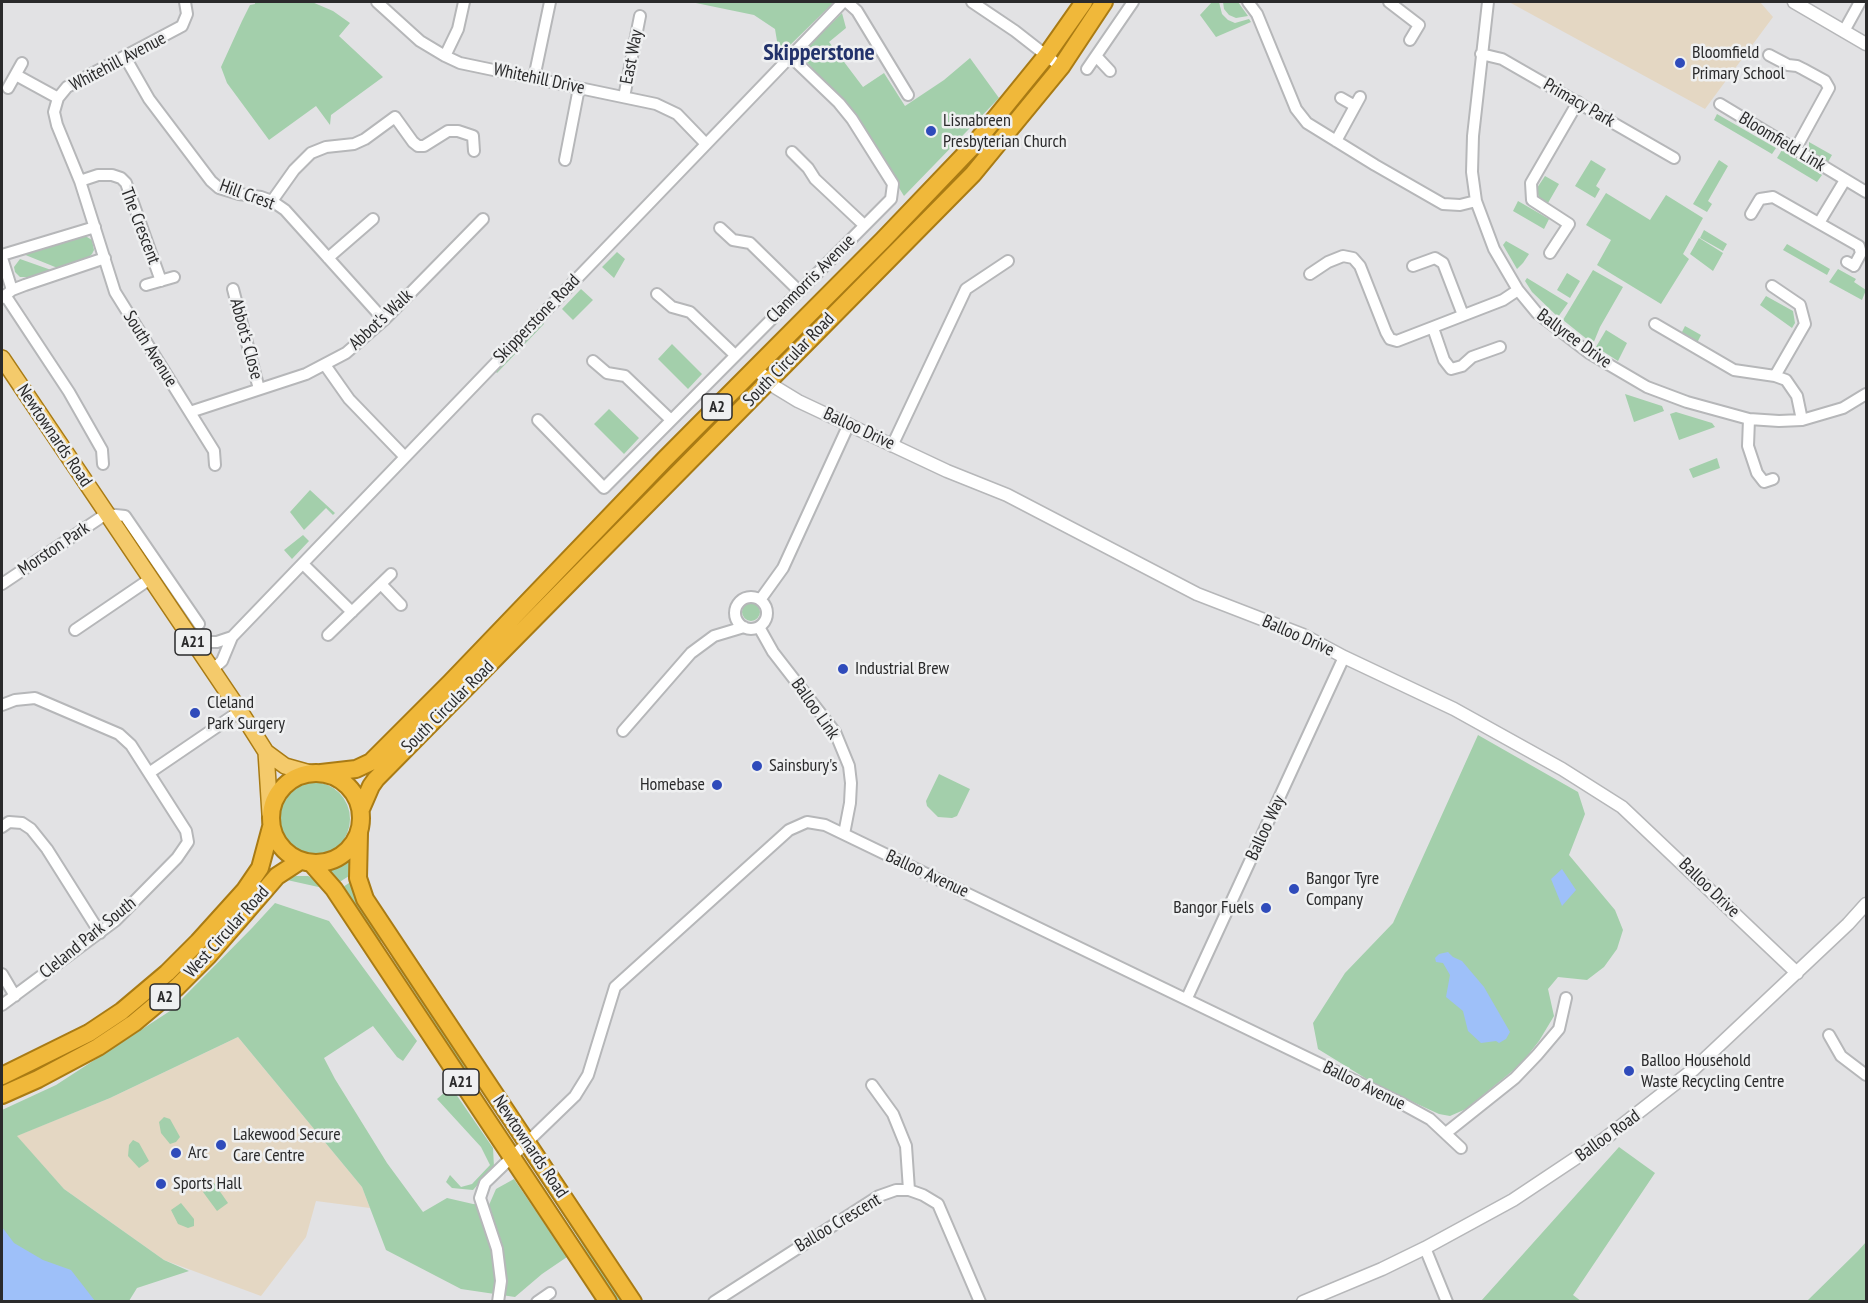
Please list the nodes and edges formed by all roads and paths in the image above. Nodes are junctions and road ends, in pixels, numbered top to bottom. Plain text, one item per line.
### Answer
1 (185, 2) edge
2 (377, 2) edge
3 (464, 2) edge
4 (550, 2) edge
5 (845, 2) edge
6 (972, 2) edge
7 (1084, 2) edge
8 (1104, 2) edge
9 (1133, 2) edge
10 (1248, 2) edge
11 (1389, 2) edge
12 (1488, 2) edge
13 (1794, 2) edge
14 (1860, 2) edge
15 (640, 16) dead end
16 (1844, 31) junction
17 (1410, 40) dead end
18 (1866, 44) edge
19 (1481, 54) junction
20 (1769, 55) dead end
21 (790, 56) junction
22 (1046, 56) junction
23 (1096, 56) junction
24 (125, 57) junction
25 (445, 57) junction
26 (22, 63) dead end
27 (1061, 68) junction
28 (1087, 69) dead end
29 (1110, 71) dead end
30 (15, 75) junction
31 (534, 78) junction
32 (8, 88) dead end
33 (579, 88) junction
34 (908, 95) dead end
35 (624, 97) junction
36 (58, 98) junction
37 (1341, 98) dead end
38 (1578, 102) junction
39 (1720, 104) dead end
40 (1336, 141) junction
41 (706, 144) junction
42 (1795, 150) junction
43 (474, 151) dead end
44 (792, 152) dead end
45 (1674, 159) dead end
46 (565, 160) dead end
47 (1845, 180) junction
48 (80, 182) junction
49 (1866, 192) edge
50 (272, 201) junction
51 (1476, 201) junction
52 (1751, 214) dead end
53 (373, 219) dead end
54 (483, 219) dead end
55 (1819, 223) junction
56 (864, 225) junction
57 (95, 227) junction
58 (720, 228) dead end
59 (1550, 253) dead end
60 (2, 257) edge
61 (105, 258) junction
62 (328, 258) junction
63 (1008, 261) dead end
64 (1847, 262) dead end
65 (1413, 266) dead end
66 (1310, 274) dead end
67 (174, 277) dead end
68 (161, 281) junction
69 (146, 285) dead end
70 (1772, 286) dead end
71 (233, 289) dead end
72 (1518, 290) junction
73 (799, 291) junction
74 (657, 294) dead end
75 (6, 295) edge
76 (1463, 315) junction
77 (384, 320) junction
78 (1654, 324) dead end
79 (1433, 328) junction
80 (1500, 347) dead end
81 (735, 355) junction
82 (2, 358) edge
83 (593, 361) dead end
84 (325, 365) junction
85 (761, 374) junction
86 (1774, 376) junction
87 (259, 389) junction
88 (1866, 394) edge
89 (190, 412) junction
90 (1749, 419) junction
91 (538, 420) dead end
92 (671, 420) junction
93 (1802, 420) junction
94 (849, 424) junction
95 (892, 446) junction
96 (405, 457) junction
97 (103, 464) dead end
98 (215, 465) dead end
99 (1773, 479) dead end
100 (106, 514) junction
101 (303, 564) junction
102 (391, 574) dead end
103 (150, 579) junction
104 (2, 584) edge
105 (381, 584) junction
106 (760, 600) junction
107 (401, 605) dead end
108 (352, 612) junction
109 (199, 624) dead end
110 (744, 627) junction
111 (759, 627) junction
112 (75, 630) dead end
113 (328, 635) dead end
114 (232, 637) junction
115 (197, 648) junction
116 (1344, 657) junction
117 (212, 670) junction
118 (2, 705) edge
119 (240, 711) junction
120 (623, 731) dead end
121 (266, 752) junction
122 (149, 773) junction
123 (315, 773) junction
124 (361, 809) junction
125 (270, 820) junction
126 (2, 827) edge
127 (359, 833) junction
128 (843, 834) junction
129 (306, 863) junction
130 (1865, 908) edge
131 (100, 933) junction
132 (1797, 973) junction
133 (2, 974) edge
134 (15, 996) junction
135 (1187, 998) junction
136 (1566, 998) dead end
137 (2, 1005) edge
138 (1829, 1035) dead end
139 (1866, 1072) edge
140 (2, 1076) edge
141 (872, 1085) dead end
142 (2, 1095) edge
143 (1446, 1133) junction
144 (1461, 1148) dead end
145 (519, 1150) junction
146 (909, 1190) junction
147 (1425, 1248) junction
148 (550, 1293) dead end
149 (535, 1299) edge
150 (498, 1302) edge
151 (608, 1302) edge
152 (633, 1302) edge
153 (714, 1302) edge
154 (980, 1302) edge
155 (1303, 1302) edge
156 (1447, 1302) edge

1 - 24 street, Whitehill Avenue
2 - 25 street, Whitehill Drive
3 - 25 street
4 - 31 street
5 - 21 street, Skipperstone Road
5 - 34 street
6 - 22 street
7 - 22 highway, South Circular Road / A2
8 - 27 highway, South Circular Road / A2
9 - 23 street
10 - 40 street
11 - 17 street
12 - 19 street, Ballyree Drive
13 - 16 street
14 - 16 street
15 - 35 street, East Way
16 - 18 street
19 - 38 street, Primacy Park
19 - 51 street, Ballyree Drive
20 - 42 street
21 - 41 street, Skipperstone Road
21 - 56 street, Clanmorris Avenue
22 - 27 street
22 - 85 highway, South Circular Road / A2
23 - 28 street
23 - 29 street
24 - 36 street, Whitehill Avenue
24 - 50 street, Hill Crest
25 - 31 street, Whitehill Drive
26 - 30 street
27 - 85 highway, South Circular Road / A2
30 - 32 street
30 - 36 street
31 - 33 street, Whitehill Drive
33 - 35 street, Whitehill Drive
33 - 46 street
35 - 41 street, Whitehill Drive
36 - 48 street, Whitehill Avenue
37 - 40 street
38 - 45 street, Primacy Park
38 - 59 street
39 - 42 street, Bloomfield Link
40 - 51 street
41 - 96 street, Skipperstone Road
42 - 47 street, Bloomfield Link
43 - 50 street
44 - 56 street
47 - 49 street, Bloomfield Link
47 - 55 street, Bloomfield Link
48 - 57 street, Whitehill Avenue
48 - 68 street, The Crescent
50 - 62 street, Hill Crest
51 - 72 street, Ballyree Drive
52 - 55 street
53 - 62 street
54 - 77 street, Abbot's Walk
55 - 64 street
56 - 73 street, Clanmorris Avenue
57 - 60 street
57 - 61 street, South Avenue
58 - 73 street
60 - 75 street
61 - 75 street
61 - 89 street, South Avenue
62 - 77 street, Hill Crest
63 - 95 street
65 - 76 street
66 - 79 street
67 - 68 street, The Crescent
68 - 69 street, The Crescent
70 - 86 street
71 - 87 street, Abbot's Close
72 - 76 street
72 - 90 street, Ballyree Drive
73 - 81 street, Clanmorris Avenue
74 - 81 street
75 - 97 street
76 - 79 street
77 - 84 street, Abbot's Walk
78 - 86 street
79 - 80 street
81 - 92 street, Clanmorris Avenue
82 - 100 main road, Newtownards Road / A21
83 - 92 street
84 - 87 street, Abbot's Walk
84 - 96 street
85 - 94 street, Balloo Drive
85 - 123 highway, South Circular Road / A2
85 - 124 highway, South Circular Road / A2
86 - 93 street
87 - 89 street, Abbot's Walk
88 - 93 street, Ballyree Drive
89 - 98 street, South Avenue
90 - 93 street, Ballyree Drive
90 - 99 street
91 - 92 street, Clanmorris Avenue
94 - 95 street, Balloo Drive
94 - 106 street
95 - 116 street, Balloo Drive
96 - 101 street, Skipperstone Road
100 - 103 main road, Newtownards Road / A21
100 - 104 street, Morston Park
100 - 109 street
101 - 108 street
101 - 114 street, Skipperstone Road
102 - 105 street
103 - 112 street
103 - 115 main road, Newtownards Road / A21
105 - 107 street
105 - 108 street
106 - 110 street
106 - 111 street
108 - 113 street
110 - 111 street
110 - 120 street
111 - 128 street, Balloo Link
114 - 115 street
114 - 117 street, Skipperstone Road
115 - 117 main road, Newtownards Road / A21
116 - 132 street, Balloo Drive
116 - 135 street, Balloo Way
117 - 119 main road, Newtownards Road / A21
118 - 122 street
119 - 121 main road, Newtownards Road / A21
119 - 122 street
121 - 123 main road, Newtownards Road / A21
121 - 125 main road, Newtownards Road / A21
122 - 131 street, Cleland Park South
123 - 124 highway
123 - 125 highway, A2
124 - 127 highway, A2
125 - 129 highway
125 - 140 highway, West Circular Road / A2
126 - 131 street
127 - 129 highway, A2
127 - 145 highway, Newtownards Road / A21
128 - 135 street, Balloo Avenue
128 - 145 street, Balloo Avenue
129 - 142 highway, West Circular Road / A2
129 - 145 highway, Newtownards Road / A21
130 - 132 street, Balloo Road
131 - 134 street, Cleland Park South
132 - 147 street, Balloo Road
133 - 134 street
134 - 137 street, Cleland Park South
135 - 143 street, Balloo Avenue
136 - 143 street
138 - 139 street
141 - 146 street
143 - 144 street, Balloo Avenue
145 - 150 street, Balloo Avenue
145 - 151 highway, Newtownards Road / A21
145 - 152 highway, Newtownards Road / A21
146 - 153 street, Balloo Crescent
146 - 154 street
147 - 155 street, Balloo Road
147 - 156 street
148 - 149 street

